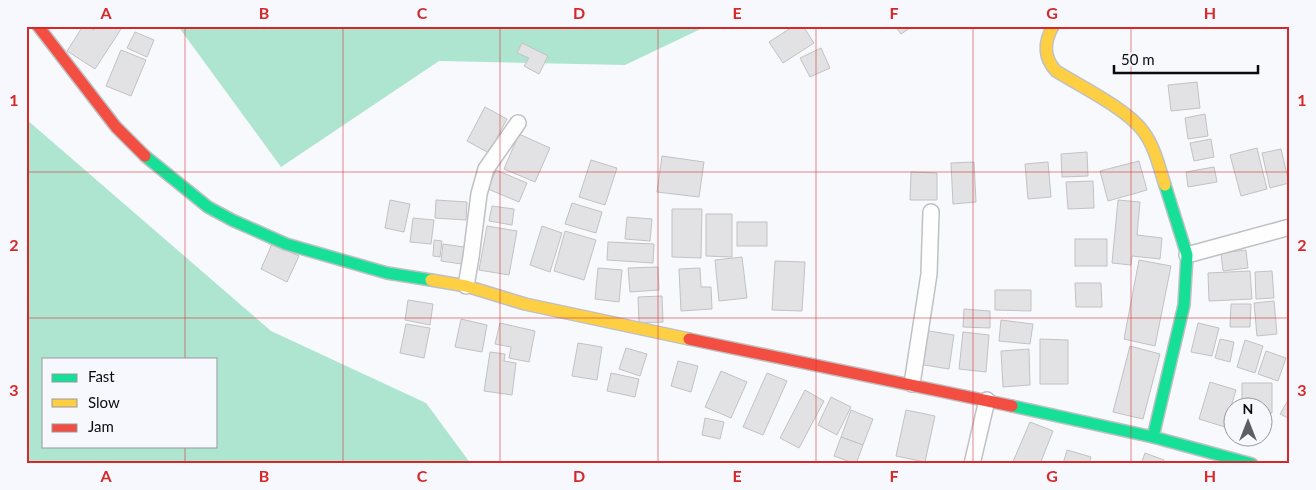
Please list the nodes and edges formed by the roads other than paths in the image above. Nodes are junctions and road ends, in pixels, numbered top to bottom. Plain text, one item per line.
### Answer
1 (38, 26) edge
2 (1053, 26) edge
3 (518, 123) dead end
4 (932, 212) dead end
5 (1290, 227) edge
6 (1186, 255) junction
7 (466, 286) junction
8 (912, 384) junction
9 (987, 400) junction
10 (1153, 437) junction
11 (1227, 460) edge
12 (972, 464) edge
13 (1252, 464) edge

1 - 7 street
2 - 6 street
3 - 7 street
4 - 8 street
5 - 6 street
6 - 10 street
7 - 8 street
8 - 9 street
9 - 10 street
9 - 12 street
10 - 11 street
11 - 13 street

